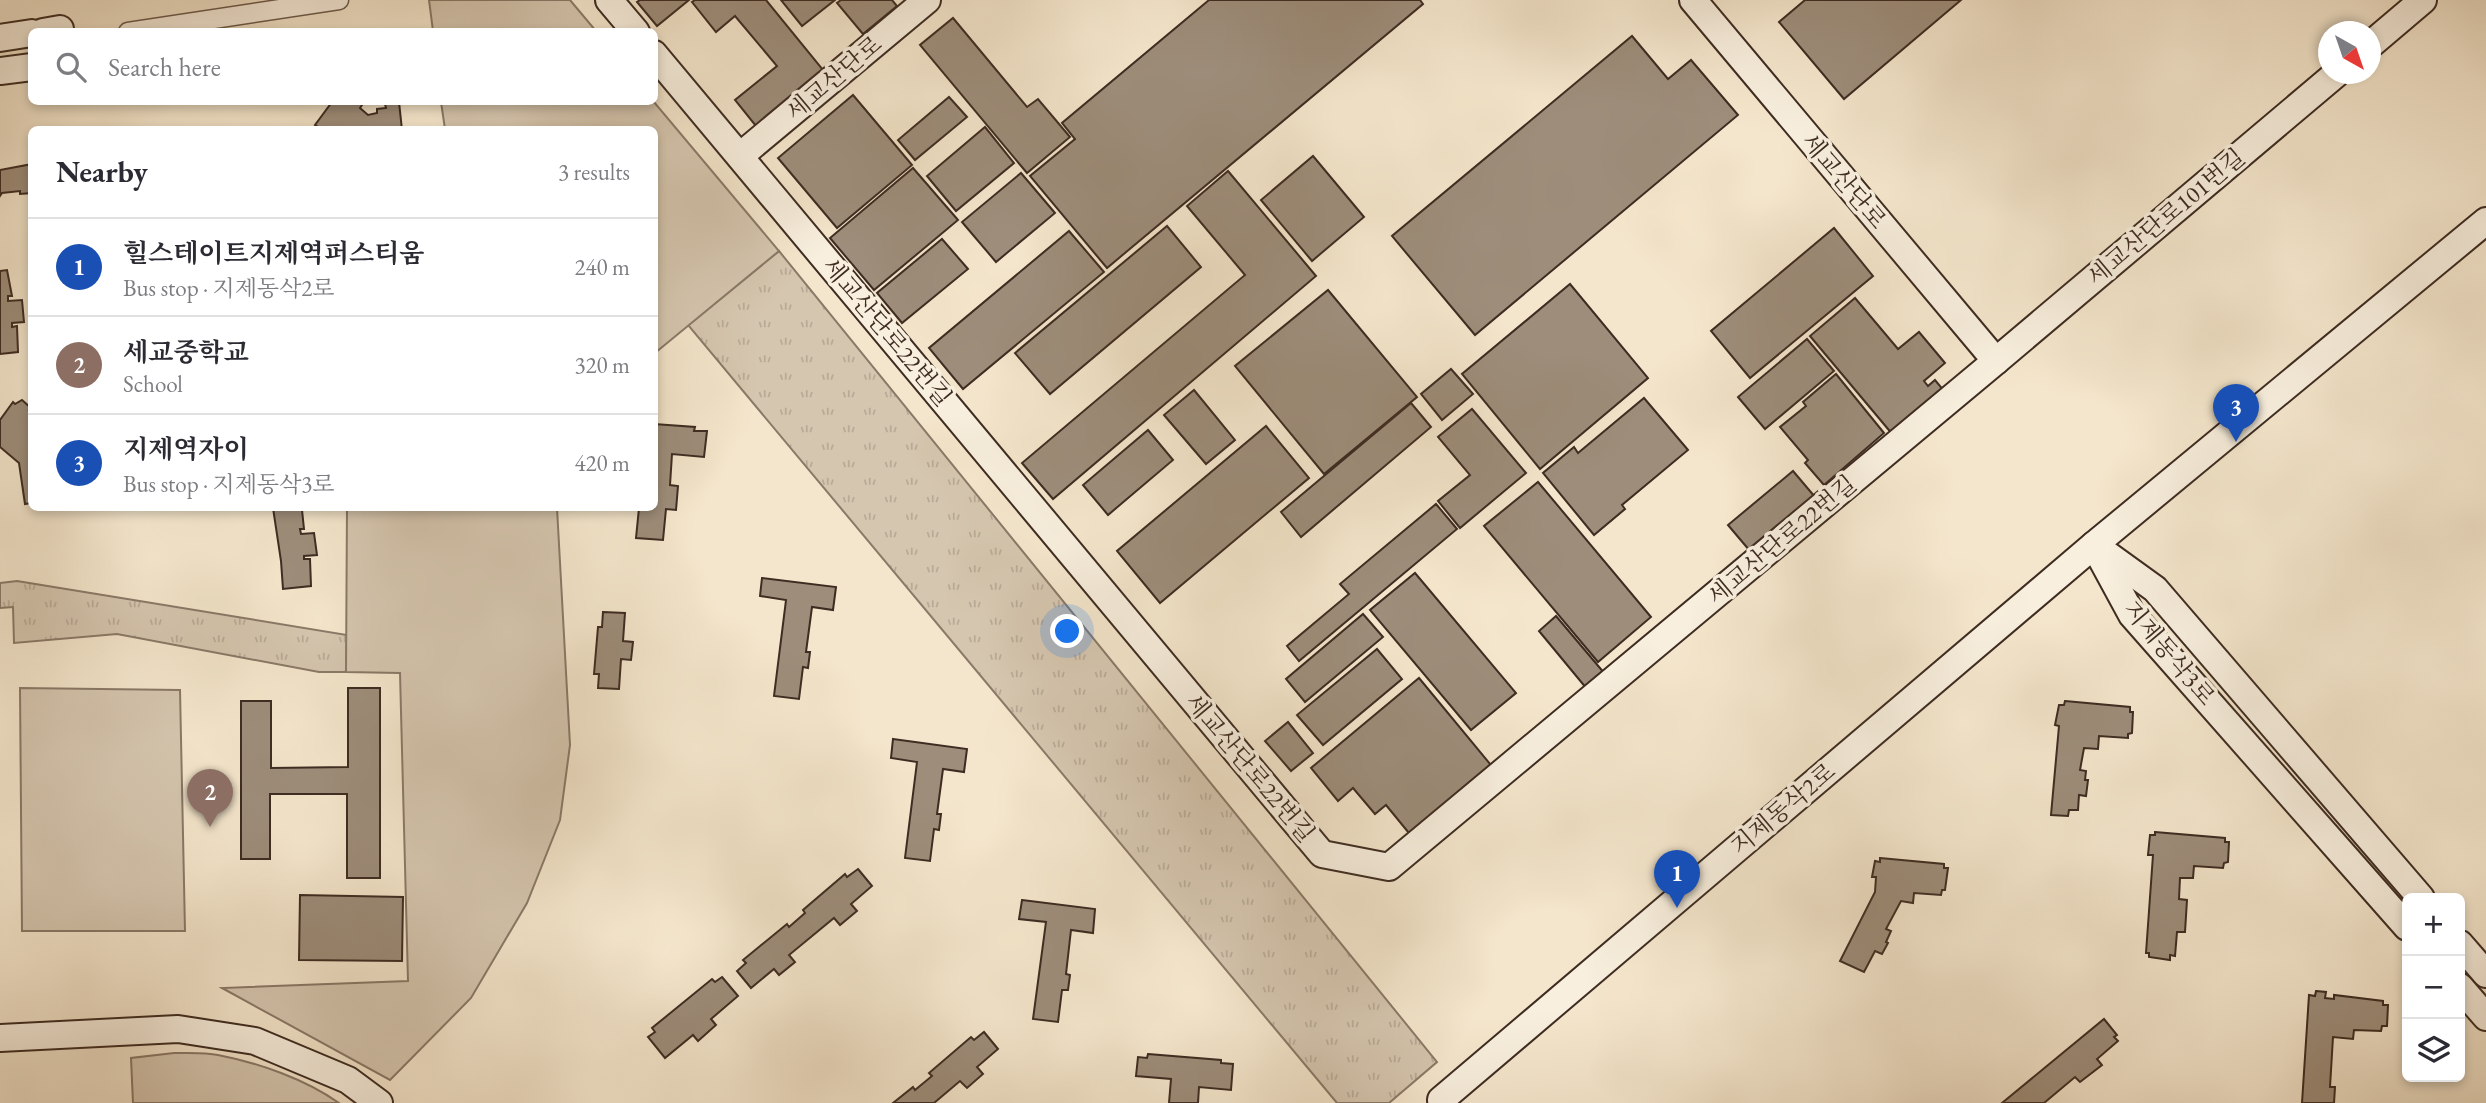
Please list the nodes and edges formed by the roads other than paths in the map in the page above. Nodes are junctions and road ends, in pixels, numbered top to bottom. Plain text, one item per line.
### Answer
1 (339, 0) edge
2 (609, 0) edge
3 (927, 0) edge
4 (1693, 0) edge
5 (2423, 0) edge
6 (154, 28) edge
7 (633, 28) edge
8 (28, 34) edge
9 (2381, 36) edge
10 (0, 38) edge
11 (658, 59) edge
12 (28, 68) edge
13 (0, 71) edge
14 (2324, 84) edge
15 (740, 156) junction
16 (2486, 221) edge
17 (1996, 361) junction
18 (2094, 545) junction
19 (2417, 893) edge
20 (2402, 921) edge
21 (2465, 950) edge
22 (2486, 974) edge
23 (2465, 993) edge
24 (2486, 1017) edge
25 (74, 1035) junction
26 (0, 1038) edge
27 (0, 1047) edge
28 (1440, 1102) edge
29 (379, 1103) edge

1 - 6 street
2 - 7 street
3 - 15 street, 세교산단로
4 - 17 street, 세교산단로
5 - 9 street
8 - 10 street
11 - 15 street, 세교산단로22번길
12 - 13 street
14 - 17 street, 세교산단로101번길
15 - 17 street, 세교산단로22번길
16 - 18 street, 지제동삭2로
18 - 19 street, 지제동삭3로
18 - 20 street, 지제동삭3로
18 - 28 street, 지제동삭2로
21 - 22 street
23 - 24 street
25 - 26 street
25 - 27 street
25 - 29 street

